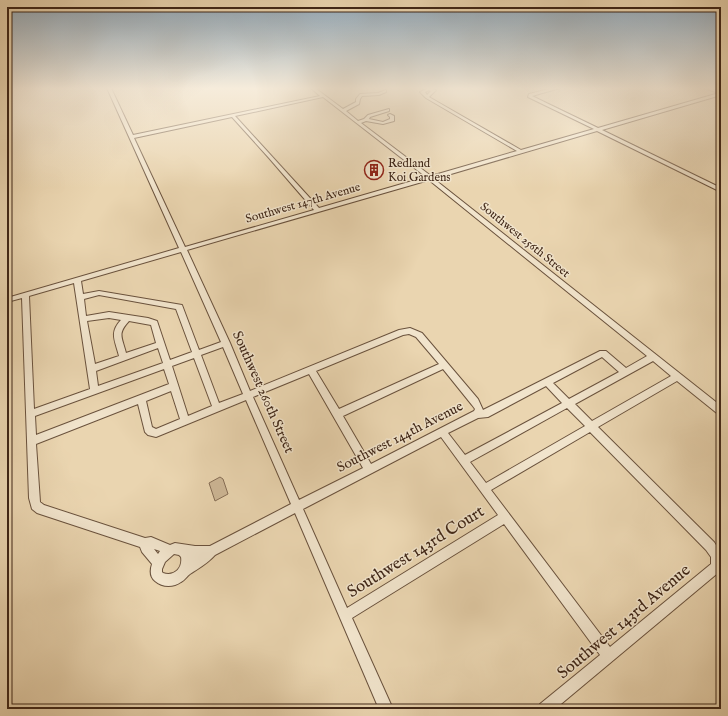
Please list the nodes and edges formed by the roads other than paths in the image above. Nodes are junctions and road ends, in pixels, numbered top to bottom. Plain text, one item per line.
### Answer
1 (124, 121) edge
2 (207, 121) edge
3 (238, 121) edge
4 (374, 121) edge
5 (388, 121) edge
6 (469, 121) edge
7 (581, 121) edge
8 (624, 121) edge
9 (358, 122) edge
10 (597, 129) junction
11 (131, 137) junction
12 (521, 152) junction
13 (430, 178) junction
14 (721, 190) edge
15 (317, 210) junction
16 (182, 249) junction
17 (77, 280) junction
18 (25, 295) junction
19 (80, 297) junction
20 (7, 300) edge
21 (127, 318) junction
22 (83, 319) junction
23 (226, 343) junction
24 (161, 344) junction
25 (197, 354) junction
26 (653, 357) junction
27 (123, 358) junction
28 (167, 365) junction
29 (445, 365) junction
30 (91, 369) junction
31 (311, 369) junction
32 (625, 372) junction
33 (678, 376) junction
34 (547, 382) junction
35 (174, 386) junction
36 (95, 391) junction
37 (248, 395) junction
38 (141, 399) junction
39 (568, 403) junction
40 (217, 408) junction
41 (721, 411) edge
42 (31, 414) junction
43 (337, 414) junction
44 (477, 414) junction
45 (185, 421) junction
46 (592, 427) junction
47 (442, 432) junction
48 (32, 441) junction
49 (463, 461) junction
50 (369, 469) junction
51 (484, 489) junction
52 (297, 506) junction
53 (505, 517) junction
54 (145, 543) junction
55 (170, 550) junction
56 (183, 550) junction
57 (211, 551) junction
58 (158, 562) junction
59 (184, 571) junction
60 (345, 616) junction
61 (608, 657) junction
62 (386, 709) edge
63 (545, 709) edge

1 - 11 street, Southwest 260th Street
2 - 11 street
3 - 15 street
4 - 5 street
6 - 12 street
7 - 10 street
8 - 10 street, Southwest 147th Avenue
9 - 13 street, Southwest 256th Street
10 - 12 street, Southwest 147th Avenue
10 - 14 street
11 - 16 street, Southwest 260th Street
12 - 13 street, Southwest 147th Avenue
13 - 15 street, Southwest 147th Avenue
13 - 26 street, Southwest 256th Street
15 - 16 street, Southwest 147th Avenue
16 - 17 street, Southwest 147th Avenue
16 - 23 street, Southwest 260th Street
17 - 18 street, Southwest 147th Avenue
17 - 19 street
18 - 20 street, Southwest 147th Avenue
18 - 42 street
19 - 22 street
19 - 25 street
21 - 22 street
21 - 24 street
21 - 27 street
22 - 30 street
23 - 25 street
23 - 37 street, Southwest 260th Street
24 - 27 street
24 - 28 street
25 - 28 street
25 - 40 street
26 - 32 street
26 - 33 street, Southwest 256th Street
27 - 30 street
28 - 35 street
28 - 36 street
29 - 31 street
29 - 43 street
29 - 44 street
30 - 36 street
31 - 37 street
31 - 43 street
32 - 34 street, Southwest 144th Avenue
32 - 39 street
33 - 41 street, Southwest 256th Street
33 - 46 street
34 - 39 street
34 - 44 street, Southwest 144th Avenue
35 - 38 street
35 - 45 street
36 - 42 street
37 - 40 street
37 - 52 street, Southwest 260th Street
38 - 45 street
38 - 48 street
39 - 46 street
39 - 49 street
40 - 45 street
42 - 48 street
43 - 50 street
44 - 47 street, Southwest 144th Avenue
46 - 51 street
46 - 61 street, Southwest 143rd Avenue
47 - 49 street
47 - 50 street, Southwest 144th Avenue
48 - 54 street
49 - 51 street
50 - 52 street, Southwest 144th Avenue
51 - 53 street
52 - 57 street, Southwest 144th Avenue
52 - 60 street, Southwest 260th Street
53 - 60 street, Southwest 143rd Court
53 - 61 street
54 - 55 street
54 - 58 street
55 - 56 street
55 - 58 street
56 - 57 street, Southwest 144th Avenue
56 - 59 street
57 - 59 street, Southwest 144th Avenue
58 - 59 street
60 - 62 street, Southwest 260th Street
61 - 63 street, Southwest 143rd Avenue

